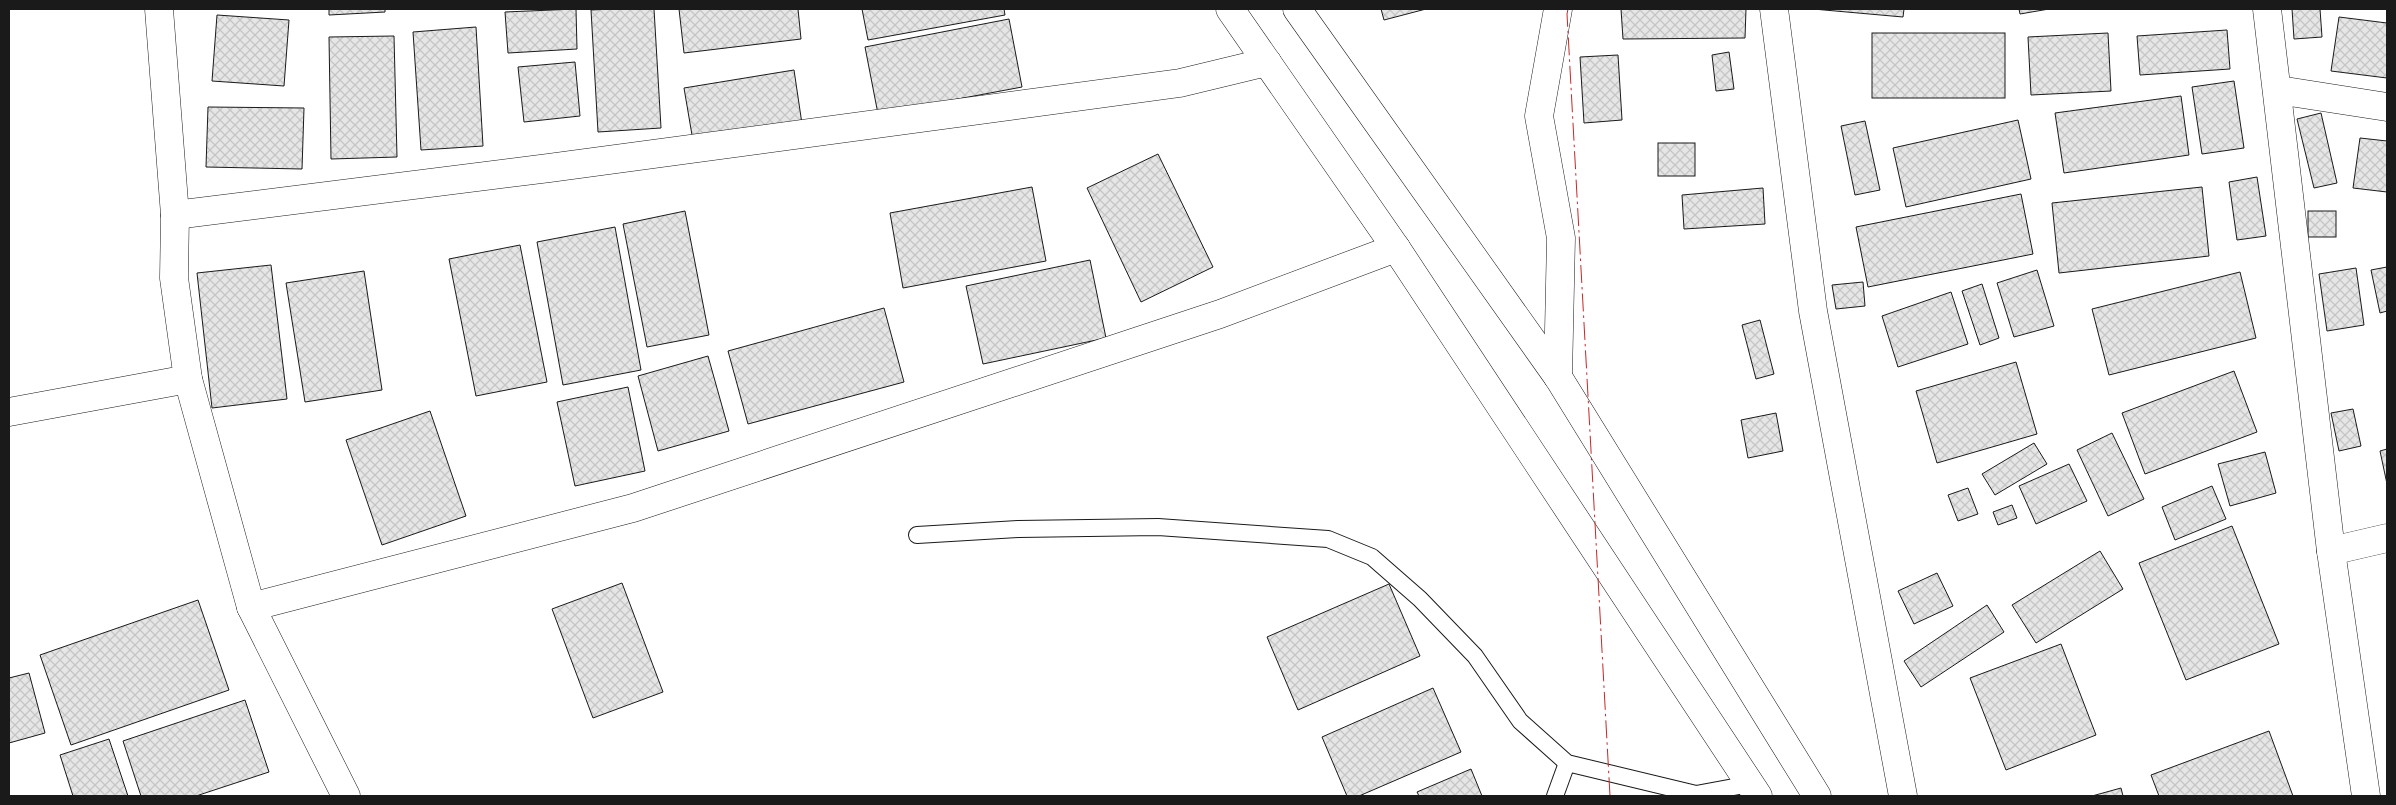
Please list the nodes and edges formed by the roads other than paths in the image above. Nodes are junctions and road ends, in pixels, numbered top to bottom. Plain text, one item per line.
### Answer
1 (159, 9) edge
2 (1230, 9) edge
3 (1297, 9) edge
4 (1558, 9) edge
5 (1774, 9) edge
6 (2267, 9) edge
7 (1267, 62) junction
8 (2278, 90) junction
9 (2387, 107) edge
10 (174, 215) junction
11 (1396, 248) junction
12 (1558, 377) junction
13 (188, 379) junction
14 (9, 412) edge
15 (917, 534) dead end
16 (2387, 538) edge
17 (2331, 551) junction
18 (251, 607) junction
19 (1567, 762) junction
20 (1754, 790) edge
21 (346, 796) edge
22 (1555, 796) edge
23 (1817, 796) edge
24 (1903, 796) edge
25 (2366, 796) edge

1 - 10 street
2 - 7 street
3 - 12 street
4 - 12 street
5 - 24 street
6 - 8 street
7 - 10 street
7 - 11 street
8 - 9 street
8 - 17 street
10 - 13 street
11 - 18 street
11 - 20 street
12 - 23 street
13 - 14 street
13 - 18 street
15 - 19 lane
16 - 17 street
17 - 25 street
18 - 21 street
19 - 20 lane
19 - 22 lane

